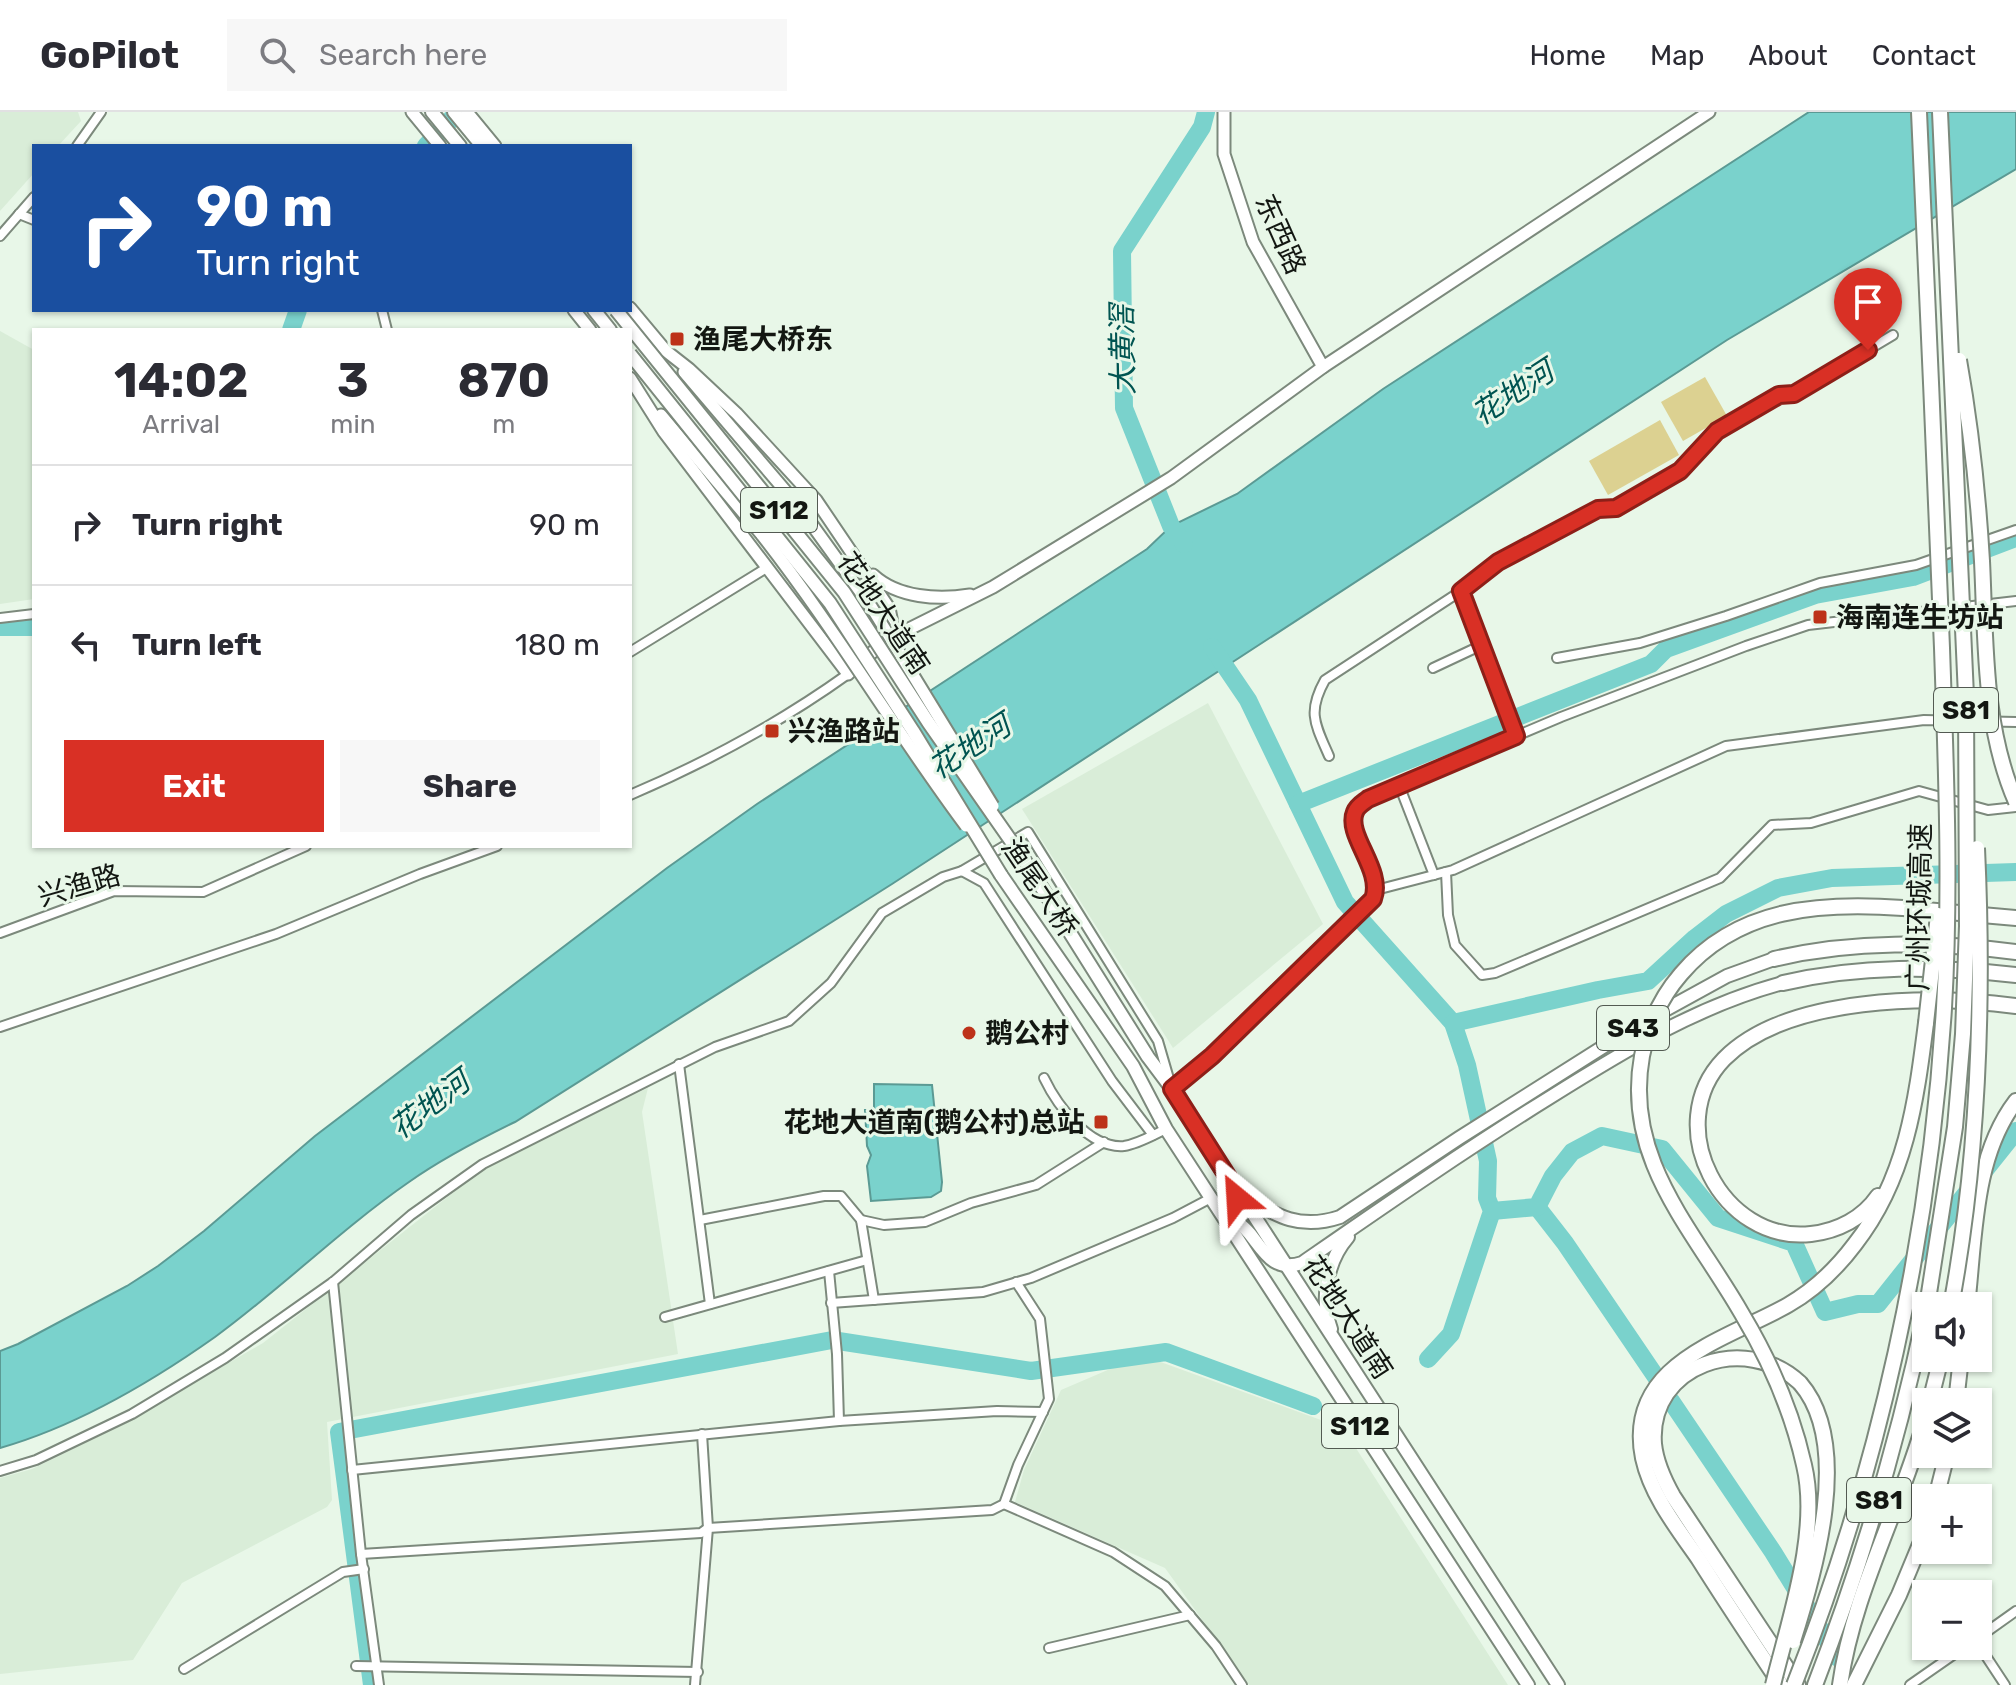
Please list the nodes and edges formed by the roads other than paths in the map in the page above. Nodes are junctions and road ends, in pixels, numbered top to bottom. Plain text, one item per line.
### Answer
1 (101, 112) edge
2 (412, 112) edge
3 (432, 112) edge
4 (454, 112) edge
5 (467, 112) edge
6 (1224, 112) edge
7 (1709, 112) edge
8 (1919, 112) edge
9 (1940, 112) edge
10 (78, 144) edge
11 (438, 144) edge
12 (458, 144) edge
13 (480, 144) edge
14 (493, 144) edge
15 (32, 199) edge
16 (19, 214) junction
17 (32, 219) edge
18 (0, 236) edge
19 (1947, 268) junction
20 (632, 310) edge
21 (576, 312) edge
22 (596, 312) edge
23 (618, 312) edge
24 (588, 328) edge
25 (608, 328) edge
26 (631, 328) edge
27 (632, 330) edge
28 (1893, 335) dead end
29 (666, 351) junction
30 (632, 356) edge
31 (1323, 367) junction
32 (632, 381) edge
33 (632, 382) edge
34 (2016, 530) edge
35 (859, 563) junction
36 (768, 567) junction
37 (993, 587) junction
38 (1461, 591) junction
39 (2016, 601) edge
40 (32, 614) edge
41 (0, 618) edge
42 (884, 644) junction
43 (1482, 645) junction
44 (632, 651) edge
45 (1557, 658) dead end
46 (1433, 668) dead end
47 (848, 674) junction
48 (1966, 720) junction
49 (2016, 722) edge
50 (913, 731) joint
51 (1515, 731) junction
52 (1329, 756) dead end
53 (1947, 783) junction
54 (1399, 785) junction
55 (632, 794) edge
56 (2016, 805) edge
57 (302, 848) edge
58 (492, 848) edge
59 (1025, 861) junction
60 (962, 871) junction
61 (1446, 872) junction
62 (1001, 875) junction
63 (1434, 875) junction
64 (1374, 894) junction
65 (2016, 918) edge
66 (0, 933) edge
67 (2016, 952) edge
68 (1774, 959) joint
69 (2016, 975) edge
70 (1783, 983) joint
71 (2016, 1006) edge
72 (1926, 1023) junction
73 (0, 1027) edge
74 (679, 1064) junction
75 (1133, 1066) joint
76 (1044, 1078) dead end
77 (1172, 1089) junction
78 (2016, 1101) edge
79 (1159, 1132) junction
80 (1104, 1142) junction
81 (1238, 1193) junction
82 (1213, 1202) junction
83 (700, 1220) junction
84 (861, 1220) junction
85 (1363, 1223) junction
86 (867, 1260) junction
87 (1286, 1266) junction
88 (829, 1271) junction
89 (333, 1282) junction
90 (1016, 1282) junction
91 (1929, 1292) edge
92 (1953, 1292) edge
93 (1969, 1292) edge
94 (874, 1300) junction
95 (831, 1303) junction
96 (710, 1304) junction
97 (665, 1317) dead end
98 (1338, 1347) junction
99 (1912, 1365) edge
100 (1043, 1412) junction
101 (839, 1421) junction
102 (702, 1434) junction
103 (1912, 1463) edge
104 (352, 1470) junction
105 (0, 1471) edge
106 (1004, 1504) junction
107 (708, 1528) junction
108 (361, 1554) junction
109 (1912, 1564) edge
110 (364, 1569) junction
111 (2016, 1611) edge
112 (1190, 1615) junction
113 (1992, 1628) edge
114 (1049, 1648) dead end
115 (1946, 1660) edge
116 (1989, 1660) edge
117 (377, 1665) junction
118 (356, 1666) dead end
119 (184, 1669) dead end
120 (698, 1672) junction
121 (379, 1685) edge
122 (695, 1685) edge
123 (1242, 1685) edge
124 (1528, 1685) edge
125 (1558, 1685) edge
126 (1777, 1685) edge
127 (1796, 1685) edge
128 (1815, 1685) edge
129 (1840, 1685) edge
130 (1854, 1685) edge
131 (1910, 1685) edge
132 (2005, 1685) edge

1 - 10 street
2 - 11 street
3 - 12 main road
4 - 13 main road
5 - 14 street
6 - 31 street, 东西路
7 - 31 street
8 - 53 highway, 广州环城高速 / S81, bridge
9 - 19 highway, 广州环城高速 / S81, bridge
15 - 16 street
16 - 17 street
16 - 18 street
19 - 48 highway, 广州环城高速 / S81, bridge
19 - 56 highway, bridge
20 - 29 street, 花地大道南
21 - 24 street
22 - 25 main road
23 - 26 main road, 花地大道南 / S112, bridge
27 - 59 main road, 花地大道南 / S112, bridge
28 - 38 street
29 - 35 street, 花地大道南
29 - 59 street, bridge
30 - 50 main road, 花地大道南 / S112, bridge
31 - 37 street
32 - 62 street, bridge
33 - 36 street
34 - 45 street
35 - 37 street
35 - 42 street, 花地大道南
36 - 44 street
36 - 47 street
37 - 42 street
38 - 43 street
38 - 52 street
39 - 51 street
40 - 41 street
42 - 47 street
43 - 46 street
43 - 51 street
47 - 55 street
48 - 91 highway, 广州环城高速 / S81, bridge
48 - 92 highway, bridge
49 - 61 street
50 - 62 main road, 渔尾大桥 / S112, bridge
51 - 54 street
53 - 72 highway, bridge
53 - 127 highway, 广州环城高速 / S81, bridge
54 - 63 street
54 - 64 street
56 - 61 street
57 - 66 street, 兴渔路
58 - 73 street
59 - 77 main road, 花地大道南 / S112
60 - 74 street
60 - 77 street
60 - 79 street
61 - 63 street
62 - 75 main road, 渔尾大桥 / S112
63 - 64 street
64 - 77 street
65 - 126 highway, bridge
67 - 68 highway, S43
68 - 81 main road, S43
69 - 70 highway, S43
70 - 85 main road, S43
71 - 72 highway
72 - 126 highway
74 - 83 street
74 - 89 street
75 - 79 main road, 花地大道南 / S112
76 - 80 street
77 - 81 main road, 花地大道南 / S112
78 - 93 highway
79 - 80 street
79 - 82 main road, 花地大道南 / S112
80 - 84 street
81 - 82 main road
81 - 87 main road, 花地大道南
82 - 87 main road
82 - 90 street
82 - 124 main road, 花地大道南 / S112
83 - 84 street
83 - 96 street
84 - 86 street
85 - 87 main road, S43
85 - 98 main road
86 - 88 street
86 - 94 street
87 - 98 main road, 花地大道南 / S112
88 - 95 street
88 - 96 street
89 - 104 street
89 - 105 street
90 - 94 street
90 - 100 street
94 - 95 street
95 - 101 street
96 - 97 street
98 - 125 main road, 花地大道南 / S112
99 - 128 highway, 广州环城高速 / S81
100 - 101 street
100 - 106 street
101 - 102 street
102 - 104 street
102 - 107 street
103 - 129 highway
104 - 108 street
106 - 107 street
106 - 112 street
107 - 108 street
107 - 120 street
108 - 110 street
109 - 130 highway
110 - 117 street
110 - 119 street
111 - 113 street
112 - 114 street
112 - 123 street
115 - 131 street
116 - 132 street
117 - 118 street
117 - 120 street
117 - 121 street
120 - 122 street
126 - 127 highway, bridge

